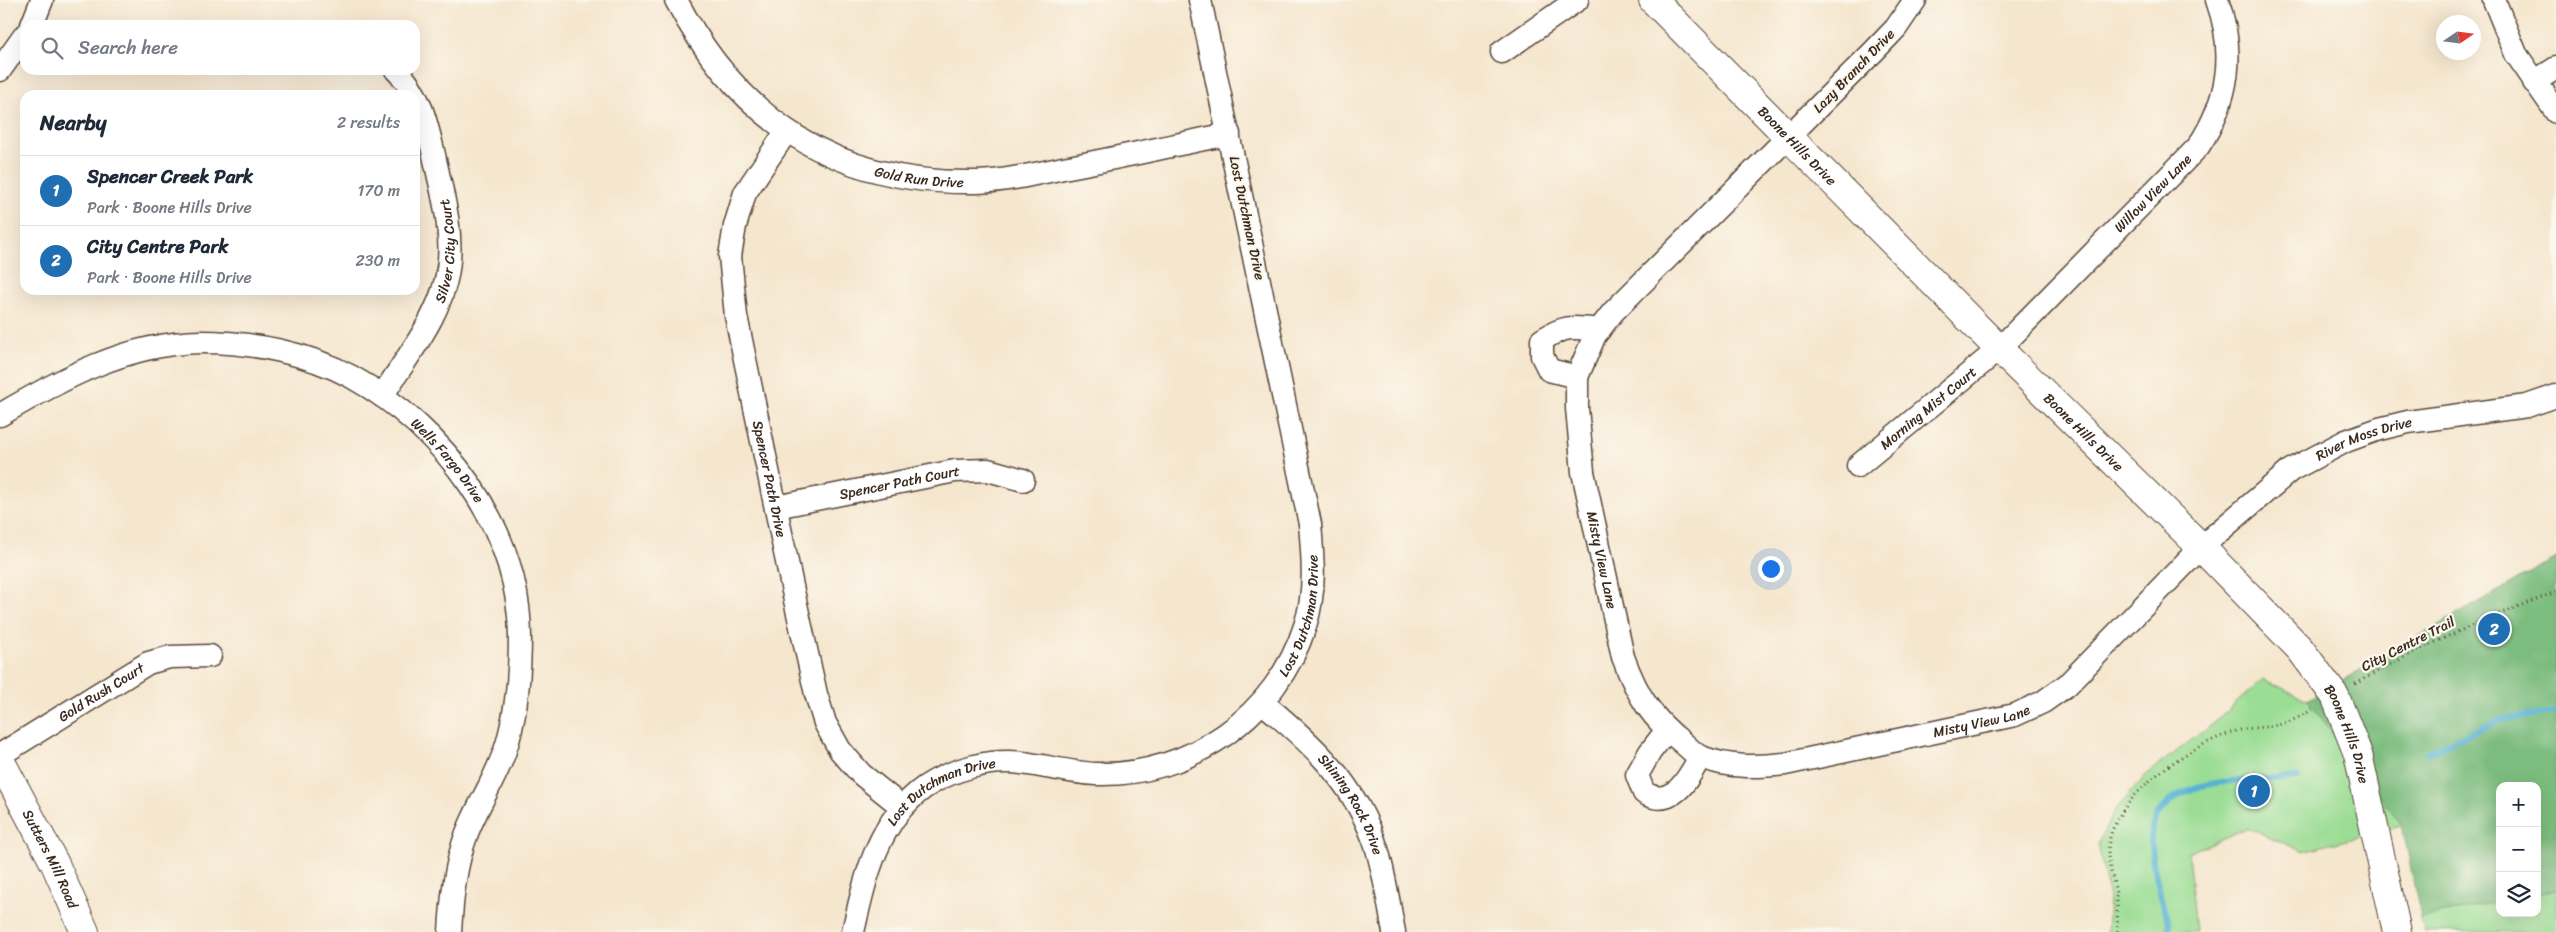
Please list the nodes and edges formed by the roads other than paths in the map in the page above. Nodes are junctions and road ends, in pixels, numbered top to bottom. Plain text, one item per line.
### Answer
1 (42, 0) edge
2 (676, 0) edge
3 (1200, 0) edge
4 (1577, 0) edge
5 (1653, 0) edge
6 (1915, 0) edge
7 (2217, 0) edge
8 (2494, 0) edge
9 (34, 20) edge
10 (20, 42) edge
11 (1502, 52) dead end
12 (2556, 68) edge
13 (0, 70) edge
14 (401, 75) edge
15 (2534, 82) junction
16 (412, 90) edge
17 (420, 103) edge
18 (2556, 112) edge
19 (786, 132) junction
20 (1229, 134) junction
21 (1789, 138) junction
22 (1599, 330) junction
23 (1999, 349) junction
24 (1577, 377) junction
25 (382, 396) junction
26 (2556, 396) edge
27 (0, 415) edge
28 (1858, 466) dead end
29 (1023, 480) dead end
30 (776, 506) junction
31 (2201, 547) junction
32 (210, 656) dead end
33 (1263, 703) junction
34 (1667, 730) junction
35 (0, 755) edge
36 (1700, 757) junction
37 (0, 760) edge
38 (902, 807) junction
39 (85, 932) edge
40 (450, 932) edge
41 (853, 932) edge
42 (1394, 932) edge
43 (2397, 932) edge

1 - 9 street
2 - 19 street, Gold Run Drive
3 - 20 street, Lost Dutchman Drive
4 - 11 street
5 - 21 street, Boone Hills Drive
6 - 21 street, Lazy Branch Drive
7 - 23 street, Willow View Lane
8 - 15 street
10 - 13 street
12 - 15 street
14 - 16 street, Silver City Court
15 - 18 street
17 - 25 street, Silver City Court
19 - 20 street, Gold Run Drive
19 - 30 street, Spencer Path Drive
20 - 33 street, Lost Dutchman Drive
21 - 22 street, Misty View Lane
21 - 23 street, Boone Hills Drive
22 - 24 street, Misty View Lane
22 - 24 street
23 - 28 street, Morning Mist Court
23 - 31 street, Boone Hills Drive
24 - 34 street, Misty View Lane
25 - 27 street, Wells Fargo Drive
25 - 40 street, Wells Fargo Drive
26 - 31 street, River Moss Drive
29 - 30 street, Spencer Path Court
30 - 38 street, Spencer Path Drive
31 - 36 street, Misty View Lane
31 - 43 street, Boone Hills Drive
32 - 35 street, Gold Rush Court
33 - 38 street, Lost Dutchman Drive
33 - 42 street, Shining Rock Drive
34 - 36 street, Misty View Lane
34 - 36 street
37 - 39 street, Sutters Mill Road
38 - 41 street, Lost Dutchman Drive

